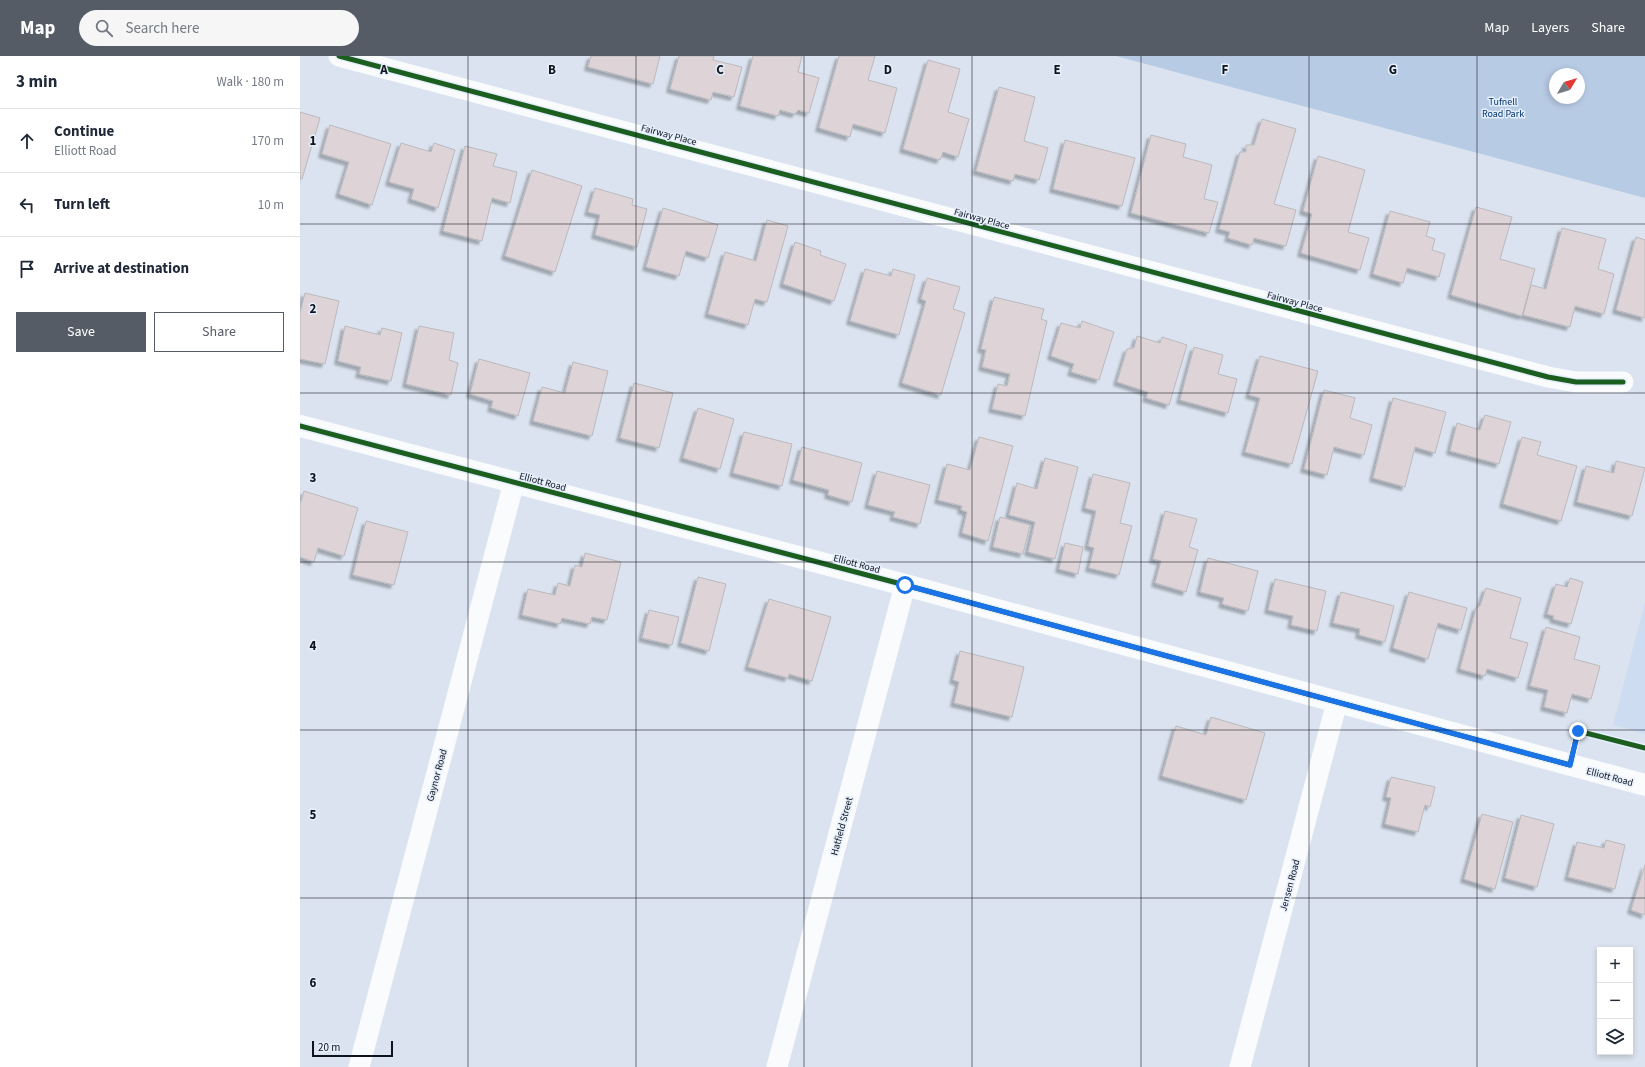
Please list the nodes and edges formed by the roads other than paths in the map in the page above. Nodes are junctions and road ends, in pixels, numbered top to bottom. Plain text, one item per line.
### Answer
1 (339, 56) edge
2 (1623, 382) dead end
3 (300, 426) edge
4 (514, 482) junction
5 (905, 585) junction
6 (1337, 702) junction
7 (1645, 785) edge
8 (359, 1067) edge
9 (777, 1067) edge
10 (1240, 1067) edge

1 - 2 street, Fairway Place
3 - 4 street, Elliott Road
4 - 5 street, Elliott Road
4 - 8 street, Gaynor Road
5 - 6 street, Elliott Road
5 - 9 street, Hatfield Street
6 - 7 street, Elliott Road
6 - 10 street, Jensen Road

